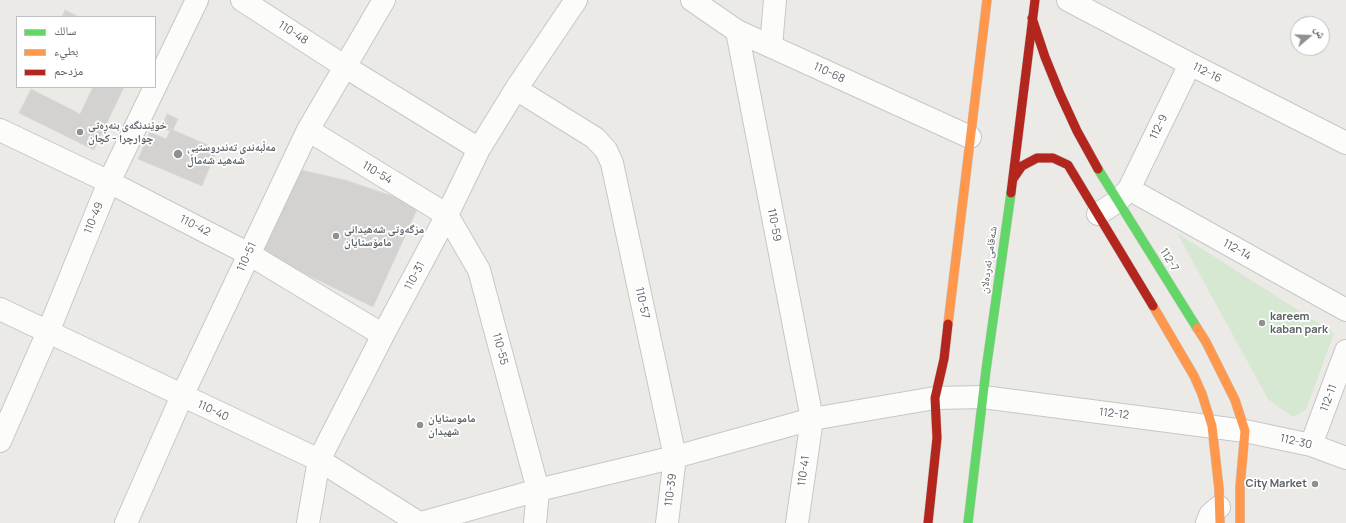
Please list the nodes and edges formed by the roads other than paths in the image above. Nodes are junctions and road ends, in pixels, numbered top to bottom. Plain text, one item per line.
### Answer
1 (197, 0) edge
2 (242, 0) edge
3 (384, 0) edge
4 (576, 0) edge
5 (692, 0) edge
6 (775, 0) edge
7 (987, 0) edge
8 (1035, 0) edge
9 (1068, 0) edge
10 (1032, 18) junction
11 (736, 31) junction
12 (771, 46) junction
13 (1190, 64) junction
14 (344, 66) junction
15 (156, 85) edge
16 (154, 88) edge
17 (516, 89) junction
18 (0, 130) edge
19 (308, 130) junction
20 (970, 137) junction
21 (1346, 144) edge
22 (479, 149) junction
23 (1013, 179) junction
24 (109, 182) junction
25 (1123, 195) junction
26 (1098, 214) junction
27 (447, 215) junction
28 (248, 254) junction
29 (0, 309) edge
30 (1346, 310) edge
31 (48, 332) junction
32 (383, 335) junction
33 (1346, 351) edge
34 (182, 396) junction
35 (983, 397) junction
36 (935, 398) junction
37 (812, 419) junction
38 (1212, 426) junction
39 (1245, 431) junction
40 (0, 441) edge
41 (1311, 445) junction
42 (675, 457) junction
43 (1346, 458) edge
44 (319, 460) junction
45 (538, 490) junction
46 (1215, 518) edge
47 (126, 523) edge
48 (308, 523) edge
49 (420, 523) edge
50 (535, 523) edge
51 (667, 523) edge
52 (797, 523) edge
53 (928, 523) edge
54 (968, 523) edge
55 (1240, 523) edge

1 - 15 street, 110-49
2 - 14 street, 110-48
3 - 14 street, 110-51
4 - 17 street, 110-31
5 - 11 street, 110-68
6 - 12 street
7 - 20 main road
8 - 10 main road, شەقامی ئەردەلان
9 - 13 street, 112-16
10 - 23 main road, شەقامی ئەردەلان
10 - 25 main road, 112-7
11 - 12 street, 110-68
11 - 37 street, 110-59
12 - 20 street, 110-68
13 - 21 street, 112-16
13 - 25 street, 112-9
14 - 19 street, 110-51
14 - 22 street, 110-48
16 - 24 street, 110-49
17 - 22 street, 110-31
17 - 42 street, 110-57
18 - 24 street, 110-42
19 - 27 street, 110-54
19 - 28 street, 110-51
20 - 36 main road
22 - 27 street, 110-31
23 - 26 main road
23 - 35 main road, شەقامی ئەردەلان
24 - 28 street, 110-42
24 - 31 street, 110-49
25 - 26 street
25 - 30 street, 112-14
25 - 39 main road, 112-7
26 - 38 main road
27 - 32 street, 110-31
27 - 45 street, 110-55
28 - 32 street, 110-42
28 - 34 street, 110-51
29 - 31 street, 110-40
31 - 34 street, 110-40
31 - 40 street, 110-49
32 - 44 street, 110-31
33 - 41 street, 112-11
34 - 44 street, 110-40
34 - 47 street, 110-51
35 - 36 street, 112-12
35 - 38 street, 112-12
35 - 54 main road, شەقامی ئەردەلان
36 - 37 street, 112-12
36 - 53 main road
37 - 42 street, 112-12
37 - 52 street, 110-41
38 - 39 street, 112-12
38 - 46 main road
39 - 41 street, 112-30
39 - 55 main road, 112-7
41 - 43 street, 112-30
42 - 45 street, 112-12
42 - 51 street, 110-39
44 - 48 street, 110-31
44 - 49 street, 110-40
45 - 49 street, 112-12
45 - 50 street, 110-55

